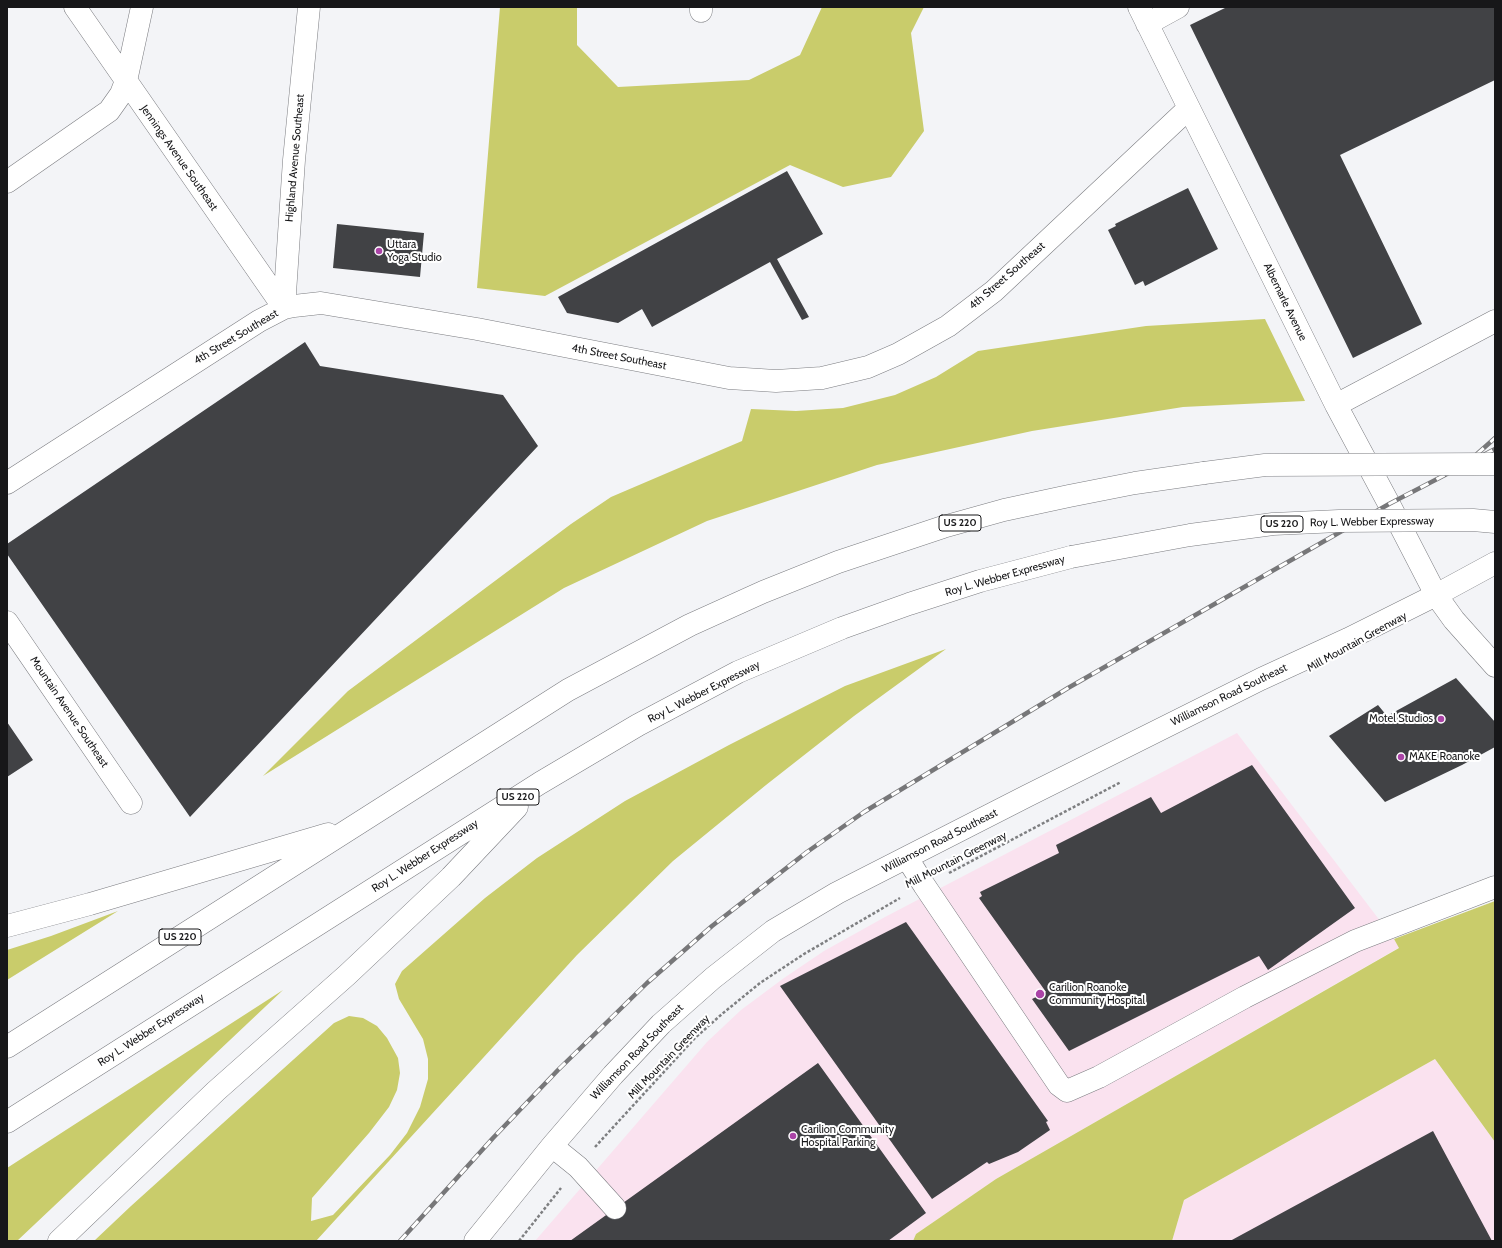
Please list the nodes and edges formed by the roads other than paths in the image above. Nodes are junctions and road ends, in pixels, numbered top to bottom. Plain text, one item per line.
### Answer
1 (75, 7) edge
2 (142, 7) edge
3 (309, 7) edge
4 (1178, 7) edge
5 (1143, 16) edge
6 (126, 81) junction
7 (1189, 108) junction
8 (7, 182) edge
9 (284, 308) junction
10 (1495, 321) edge
11 (1336, 405) junction
12 (1495, 464) edge
13 (7, 483) edge
14 (1495, 522) edge
15 (1495, 563) edge
16 (1436, 595) junction
17 (7, 622) edge
18 (1495, 666) edge
19 (540, 783) junction
20 (131, 803) dead end
21 (354, 826) junction
22 (907, 858) junction
23 (1495, 887) edge
24 (7, 926) edge
25 (7, 1047) edge
26 (7, 1122) edge
27 (552, 1146) junction
28 (615, 1208) dead end
29 (59, 1241) edge
30 (475, 1241) edge

1 - 6 main road, Jennings Avenue Southeast
2 - 6 main road
3 - 9 main road, Highland Avenue Southeast
4 - 5 main road
5 - 7 main road, Albemarle Avenue
6 - 8 main road
6 - 9 main road, Jennings Avenue Southeast
7 - 9 main road, 4th Street Southeast
7 - 11 main road, Albemarle Avenue
9 - 13 main road, 4th Street Southeast
10 - 11 main road
11 - 16 main road, Albemarle Avenue
12 - 21 main road, US 220, bridge
14 - 19 main road, Roy L. Webber Expressway / US 220, bridge
15 - 16 main road, Williamson Road Southeast
16 - 18 main road, Albemarle Avenue
16 - 22 main road, Williamson Road Southeast
17 - 20 main road, Mountain Avenue Southeast
19 - 26 main road, Roy L. Webber Expressway / US 220
19 - 29 main road
21 - 24 main road
21 - 25 main road, US 220
22 - 23 main road
22 - 27 main road, Williamson Road Southeast
27 - 28 main road
27 - 30 main road, Williamson Road Southeast

